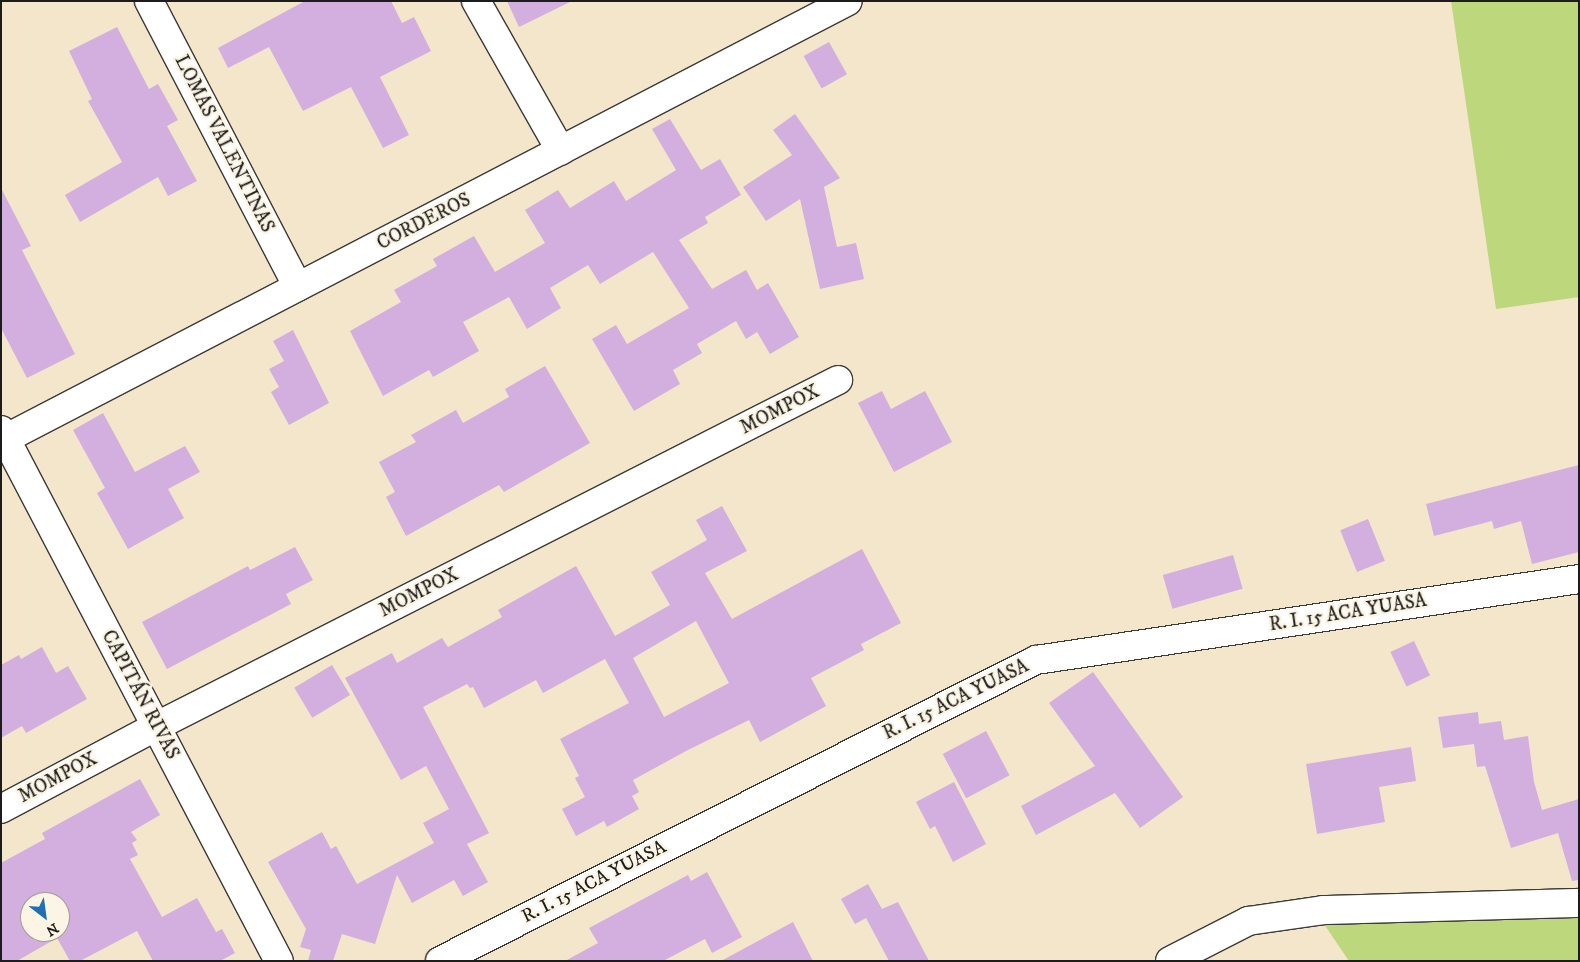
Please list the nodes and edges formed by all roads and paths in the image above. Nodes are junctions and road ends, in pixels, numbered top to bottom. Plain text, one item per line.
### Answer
1 (149, 1) edge
2 (476, 1) edge
3 (847, 3) edge
4 (561, 151) junction
5 (298, 288) junction
6 (838, 380) dead end
7 (3, 436) edge
8 (1579, 579) edge
9 (156, 726) junction
10 (1, 809) edge
11 (1579, 903) edge
12 (279, 961) edge
13 (440, 961) edge
14 (1170, 961) edge

1 - 5 street, LOMAS VALENTINAS
2 - 4 street
3 - 4 street, CORDEROS
4 - 5 street, CORDEROS
5 - 7 street, CORDEROS
6 - 9 street, MOMPOX
7 - 9 street, CAPITÁN RIVAS
8 - 13 street, R. I. 15 ACA YUASA
9 - 10 street, MOMPOX
9 - 12 street, CAPITÁN RIVAS
11 - 14 street

